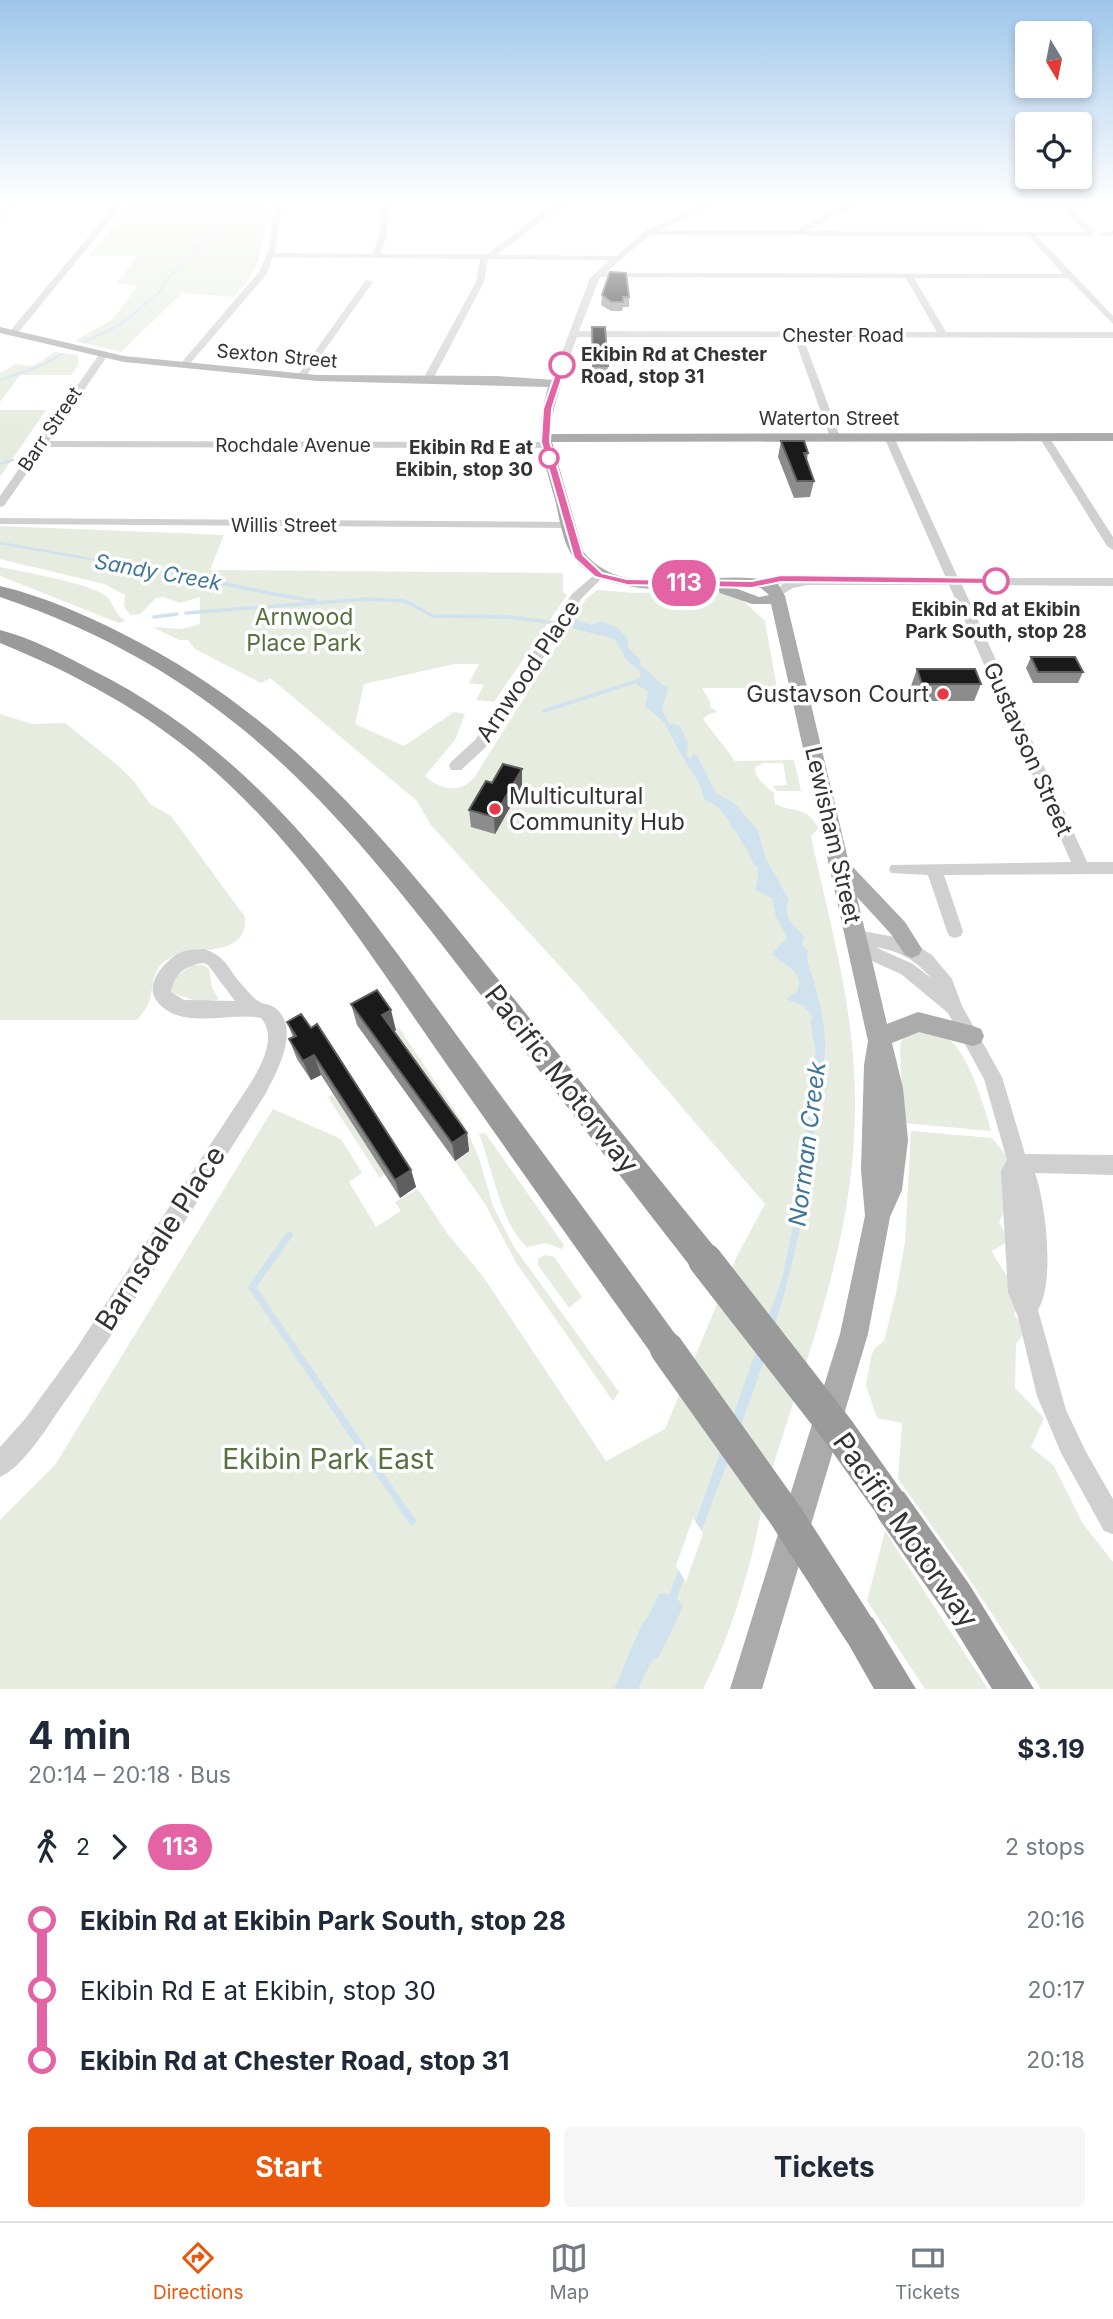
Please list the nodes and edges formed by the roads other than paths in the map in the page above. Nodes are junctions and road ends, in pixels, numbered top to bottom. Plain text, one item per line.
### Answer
1 (57, 280) edge
2 (258, 280) edge
3 (481, 280) edge
4 (595, 280) edge
5 (911, 280) edge
6 (1074, 280) edge
7 (369, 282) dead end
8 (1113, 321) edge
9 (0, 330) edge
10 (14, 332) junction
11 (573, 334) junction
12 (943, 335) junction
13 (1113, 335) edge
14 (798, 336) junction
15 (103, 355) junction
16 (184, 365) junction
17 (301, 377) junction
18 (428, 379) junction
19 (555, 384) junction
20 (835, 437) junction
21 (889, 437) junction
22 (1044, 437) junction
23 (1113, 437) edge
24 (546, 442) junction
25 (40, 444) junction
26 (0, 504) edge
27 (0, 521) edge
28 (569, 525) junction
29 (1113, 546) edge
30 (599, 575) junction
31 (953, 580) junction
32 (808, 581) junction
33 (1113, 582) edge
34 (0, 591) edge
35 (754, 591) junction
36 (778, 594) junction
37 (785, 632) junction
38 (0, 636) edge
39 (456, 766) dead end
40 (842, 867) junction
41 (1082, 868) junction
42 (1113, 868) edge
43 (897, 869) dead end
44 (934, 869) junction
45 (955, 931) dead end
46 (859, 942) junction
47 (912, 949) junction
48 (252, 1007) junction
49 (954, 1007) junction
50 (973, 1036) junction
51 (878, 1038) junction
52 (1018, 1163) junction
53 (1113, 1165) edge
54 (0, 1465) edge
55 (1113, 1522) edge
56 (746, 1689) edge
57 (896, 1689) edge
58 (1014, 1689) edge

1 - 10 street
2 - 16 street
3 - 18 street
4 - 11 street
5 - 12 street
6 - 8 street
7 - 17 street
9 - 10 main road, Sexton Street
10 - 15 main road, Sexton Street
11 - 14 street, Chester Road
11 - 19 street
12 - 13 street, Chester Road
12 - 14 street, Chester Road
14 - 20 street
15 - 16 main road, Sexton Street
15 - 25 street, Barr Street
16 - 17 main road, Sexton Street
17 - 18 main road, Sexton Street
18 - 19 main road, Sexton Street
19 - 24 main road
20 - 21 main road, Waterton Street
20 - 24 main road, Waterton Street
21 - 22 main road, Waterton Street
21 - 31 street, Gustavson Street
22 - 23 main road, Waterton Street
22 - 29 street
24 - 25 street, Rochdale Avenue
24 - 28 main road
25 - 26 street, Barr Street
27 - 28 street, Willis Street
28 - 30 main road
30 - 35 main road
30 - 39 street, Arnwood Place
31 - 32 street
31 - 33 street
31 - 41 street, Gustavson Street
32 - 35 street
32 - 36 street
34 - 58 highway, Pacific Motorway, bridge
35 - 36 main road
35 - 37 main road
36 - 37 main road, Lewisham Street
37 - 40 main road, Lewisham Street
38 - 57 highway, bridge
40 - 46 main road, Lewisham Street
40 - 47 main road
41 - 42 street
41 - 44 street
43 - 44 street
44 - 45 street
46 - 47 street
46 - 49 street
46 - 51 main road, Lewisham Street
47 - 49 street
48 - 48 street, Barnsdale Place
48 - 54 street, Barnsdale Place
49 - 50 street
50 - 51 main road
50 - 52 street
51 - 56 main road, Lewisham Street
52 - 53 street
52 - 55 street

